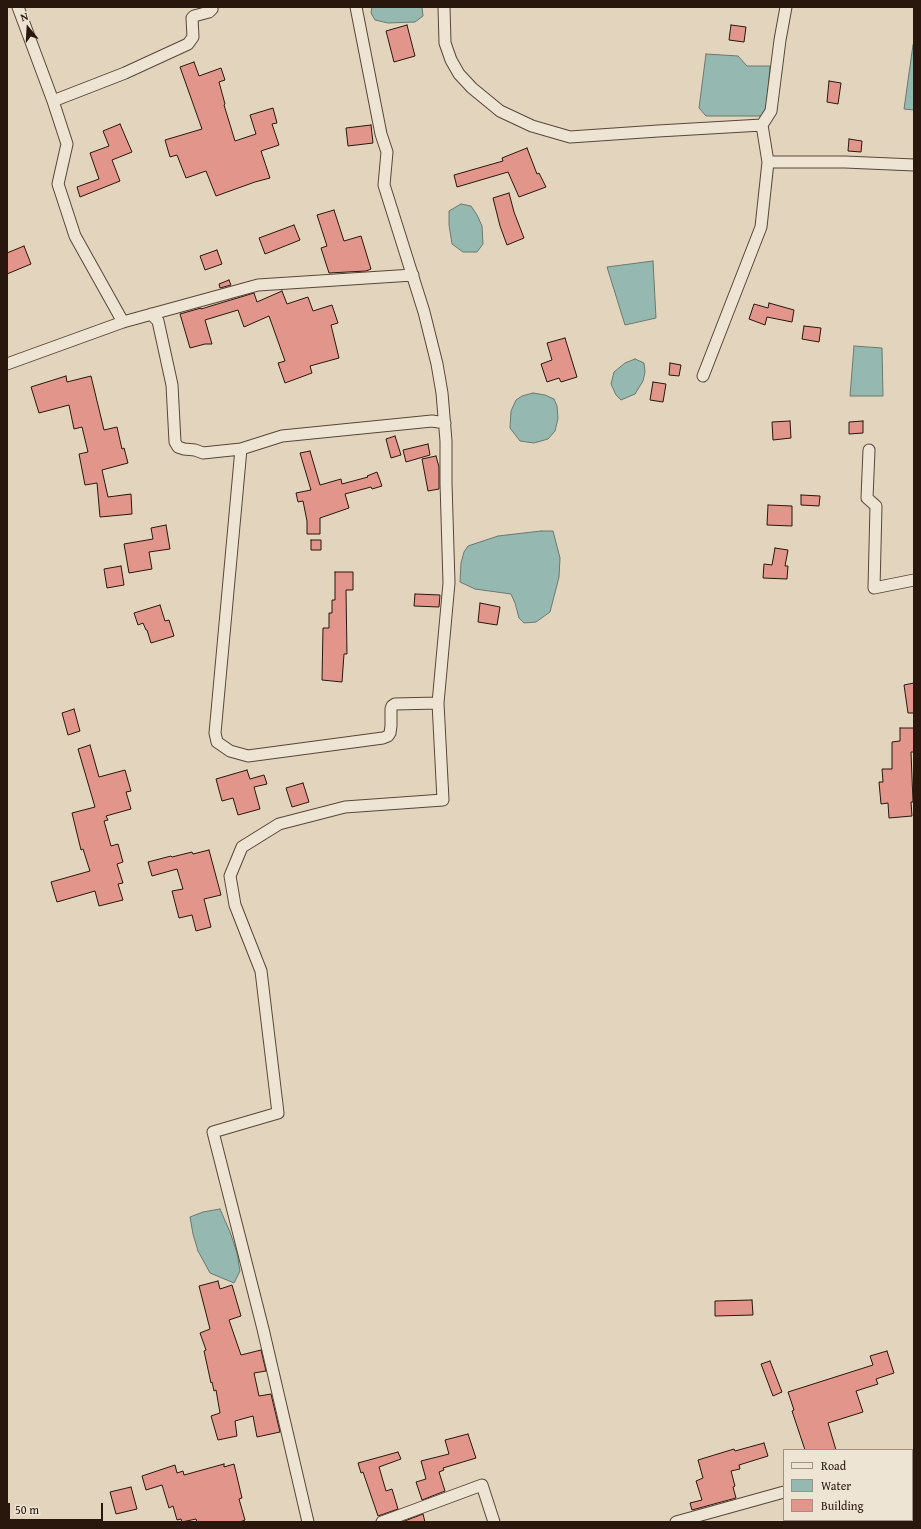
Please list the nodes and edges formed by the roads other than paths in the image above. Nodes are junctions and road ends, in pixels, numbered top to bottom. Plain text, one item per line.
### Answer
1 (18, 7) edge
2 (211, 7) edge
3 (356, 7) edge
4 (444, 7) edge
5 (786, 7) edge
6 (54, 101) junction
7 (762, 125) junction
8 (768, 162) junction
9 (914, 165) edge
10 (412, 275) junction
11 (151, 314) junction
12 (122, 322) junction
13 (7, 364) edge
14 (703, 376) dead end
15 (445, 423) junction
16 (241, 449) junction
17 (869, 450) dead end
18 (914, 580) edge
19 (438, 703) junction
20 (783, 1492) edge
21 (308, 1522) edge
22 (382, 1522) edge
23 (494, 1522) edge
24 (676, 1522) edge

1 - 6 street
2 - 6 street
3 - 10 street
4 - 7 street
5 - 7 street
6 - 12 street
7 - 8 street
8 - 9 street
8 - 14 street
10 - 11 street
10 - 15 street
11 - 12 street
11 - 16 street
12 - 13 street
15 - 16 street
15 - 19 street
16 - 19 street
17 - 18 street
19 - 21 street
20 - 24 street
22 - 23 street

